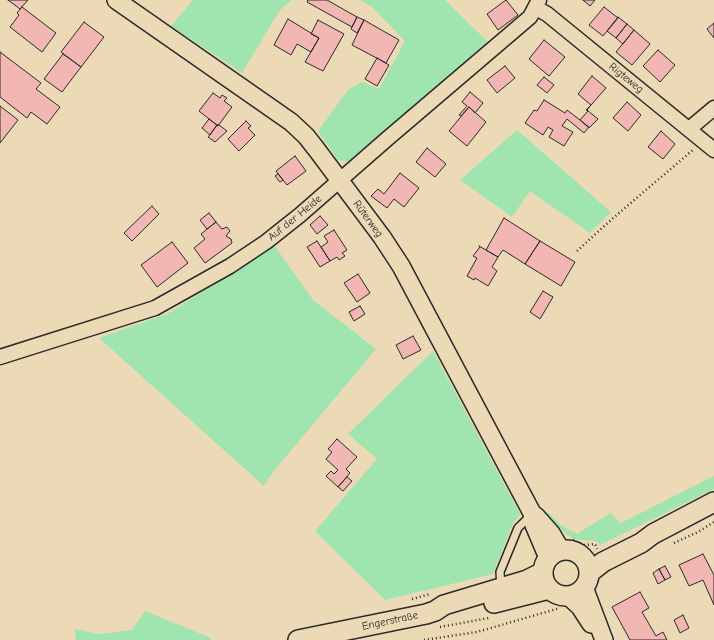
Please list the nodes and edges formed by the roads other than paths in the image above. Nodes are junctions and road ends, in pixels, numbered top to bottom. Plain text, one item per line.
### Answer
1 (116, 0) edge
2 (538, 4) edge
3 (714, 108) edge
4 (689, 129) junction
5 (709, 146) edge
6 (340, 180) junction
7 (0, 358) edge
8 (714, 502) edge
9 (532, 513) junction
10 (653, 534) junction
11 (589, 553) junction
12 (550, 568) junction
13 (501, 588) junction
14 (580, 591) junction
15 (435, 611) junction
16 (326, 637) edge
17 (603, 638) edge
18 (298, 640) edge

1 - 6 street, Rüterweg
2 - 4 street, Rigteweg
2 - 6 street, Auf der Heide
3 - 4 street
4 - 5 street, Rigteweg
6 - 7 street, Auf der Heide
6 - 9 street, Rüterweg
8 - 10 main road
9 - 12 street, Rüterweg
9 - 12 street, Rüterweg
9 - 13 lane
10 - 11 main road
10 - 14 main road
11 - 12 main road
11 - 14 main road
12 - 13 main road, Engerstraße
12 - 14 main road
12 - 15 main road, Engerstraße
13 - 15 main road, Engerstraße
14 - 17 street
15 - 16 main road, Engerstraße
16 - 18 main road, Engerstraße

